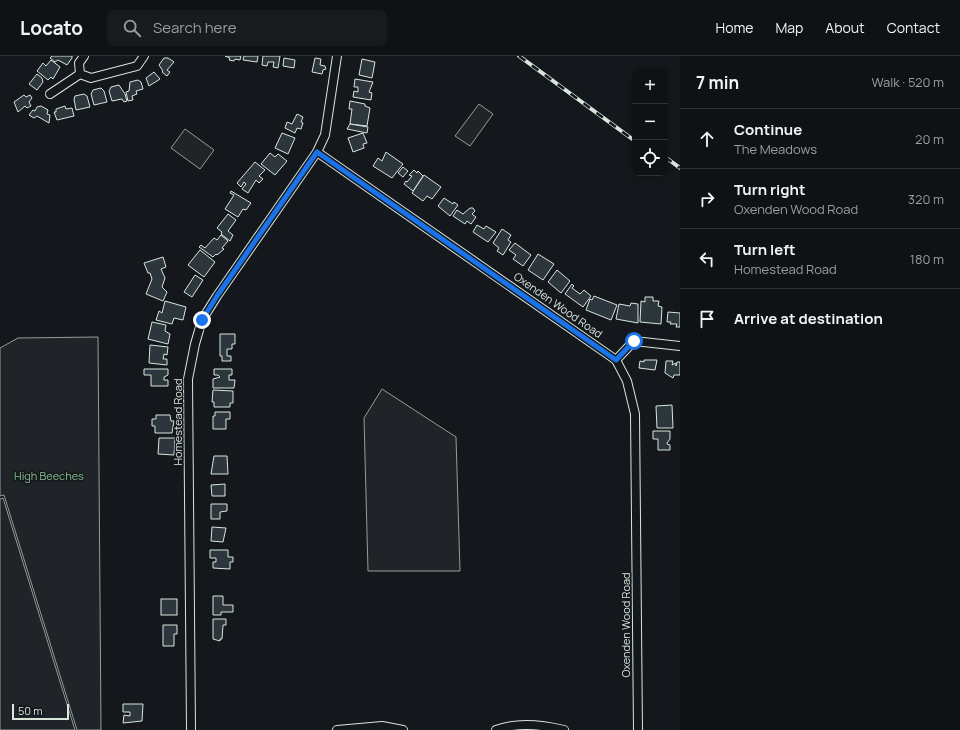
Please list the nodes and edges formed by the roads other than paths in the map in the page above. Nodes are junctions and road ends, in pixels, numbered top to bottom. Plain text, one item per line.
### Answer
1 (84, 56) edge
2 (144, 56) edge
3 (337, 56) edge
4 (80, 74) junction
5 (50, 94) dead end
6 (317, 152) junction
7 (680, 346) edge
8 (616, 360) junction
9 (191, 730) edge
10 (338, 730) edge
11 (403, 730) edge
12 (496, 730) edge
13 (564, 730) edge
14 (638, 730) edge

1 - 4 street
2 - 4 street
3 - 6 street, Homestead Road
4 - 5 street
6 - 8 street, Oxenden Wood Road
6 - 9 street, Homestead Road
7 - 8 street
8 - 14 street, Oxenden Wood Road
10 - 11 street
12 - 13 street

